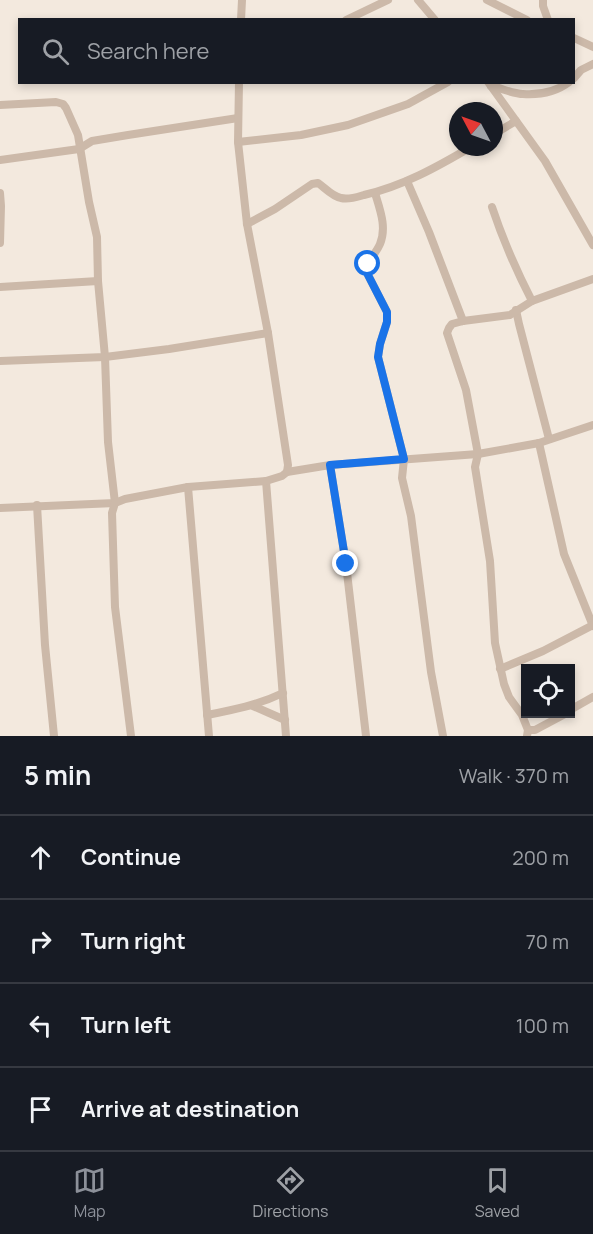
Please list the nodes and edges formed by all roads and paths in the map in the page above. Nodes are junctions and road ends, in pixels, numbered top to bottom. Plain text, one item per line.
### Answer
1 (242, 0) edge
2 (388, 0) edge
3 (418, 0) edge
4 (487, 0) edge
5 (543, 0) edge
6 (241, 18) edge
7 (350, 18) edge
8 (433, 18) edge
9 (523, 18) edge
10 (547, 18) edge
11 (575, 39) edge
12 (593, 47) edge
13 (593, 64) edge
14 (575, 76) edge
15 (239, 84) edge
16 (444, 84) edge
17 (489, 84) edge
18 (566, 84) edge
19 (0, 105) edge
20 (238, 118) junction
21 (516, 121) junction
22 (503, 129) edge
23 (238, 142) junction
24 (79, 149) junction
25 (455, 156) edge
26 (0, 160) edge
27 (407, 181) junction
28 (0, 193) edge
29 (375, 193) junction
30 (492, 207) dead end
31 (247, 224) junction
32 (0, 243) edge
33 (593, 245) edge
34 (593, 279) edge
35 (98, 281) junction
36 (0, 287) edge
37 (532, 301) junction
38 (516, 310) junction
39 (463, 321) junction
40 (268, 333) junction
41 (105, 357) junction
42 (0, 361) edge
43 (593, 425) edge
44 (549, 439) junction
45 (539, 443) junction
46 (478, 454) junction
47 (404, 459) junction
48 (330, 465) junction
49 (287, 472) junction
50 (266, 481) junction
51 (188, 487) junction
52 (115, 503) junction
53 (37, 506) junction
54 (0, 508) edge
55 (593, 626) edge
56 (500, 669) junction
57 (283, 693) junction
58 (593, 697) edge
59 (252, 706) junction
60 (575, 707) edge
61 (207, 715) junction
62 (558, 718) edge
63 (285, 720) junction
64 (527, 733) edge
65 (54, 736) edge
66 (131, 736) edge
67 (208, 736) edge
68 (286, 736) edge
69 (366, 736) edge
70 (443, 736) edge

1 - 6 street
2 - 7 street
3 - 8 street
4 - 9 street
5 - 10 street
11 - 12 street
13 - 14 street
15 - 20 street
16 - 23 street
17 - 18 street
17 - 21 street
19 - 24 street
20 - 23 street
20 - 24 street
21 - 22 street
21 - 33 street
23 - 31 street
24 - 26 street
24 - 35 street
25 - 27 street
27 - 29 street
27 - 39 street
28 - 32 street
29 - 31 street
29 - 47 street
30 - 37 street
31 - 40 street
34 - 37 street
35 - 36 street
35 - 41 street
37 - 38 street
38 - 39 street
38 - 44 street
39 - 46 street
40 - 41 street
40 - 49 street
41 - 42 street
41 - 52 street
43 - 44 street
44 - 45 street
45 - 46 street
45 - 55 street
46 - 47 street
46 - 56 street
47 - 48 street
47 - 70 street
48 - 49 street
48 - 69 street
49 - 50 street
50 - 51 street
50 - 57 street
51 - 52 street
51 - 61 street
52 - 53 street
52 - 66 street
53 - 54 street
53 - 65 street
55 - 56 street
56 - 64 street
57 - 59 street
57 - 63 street
58 - 60 street
59 - 61 street
59 - 63 street
61 - 67 street
62 - 64 street
63 - 68 street

